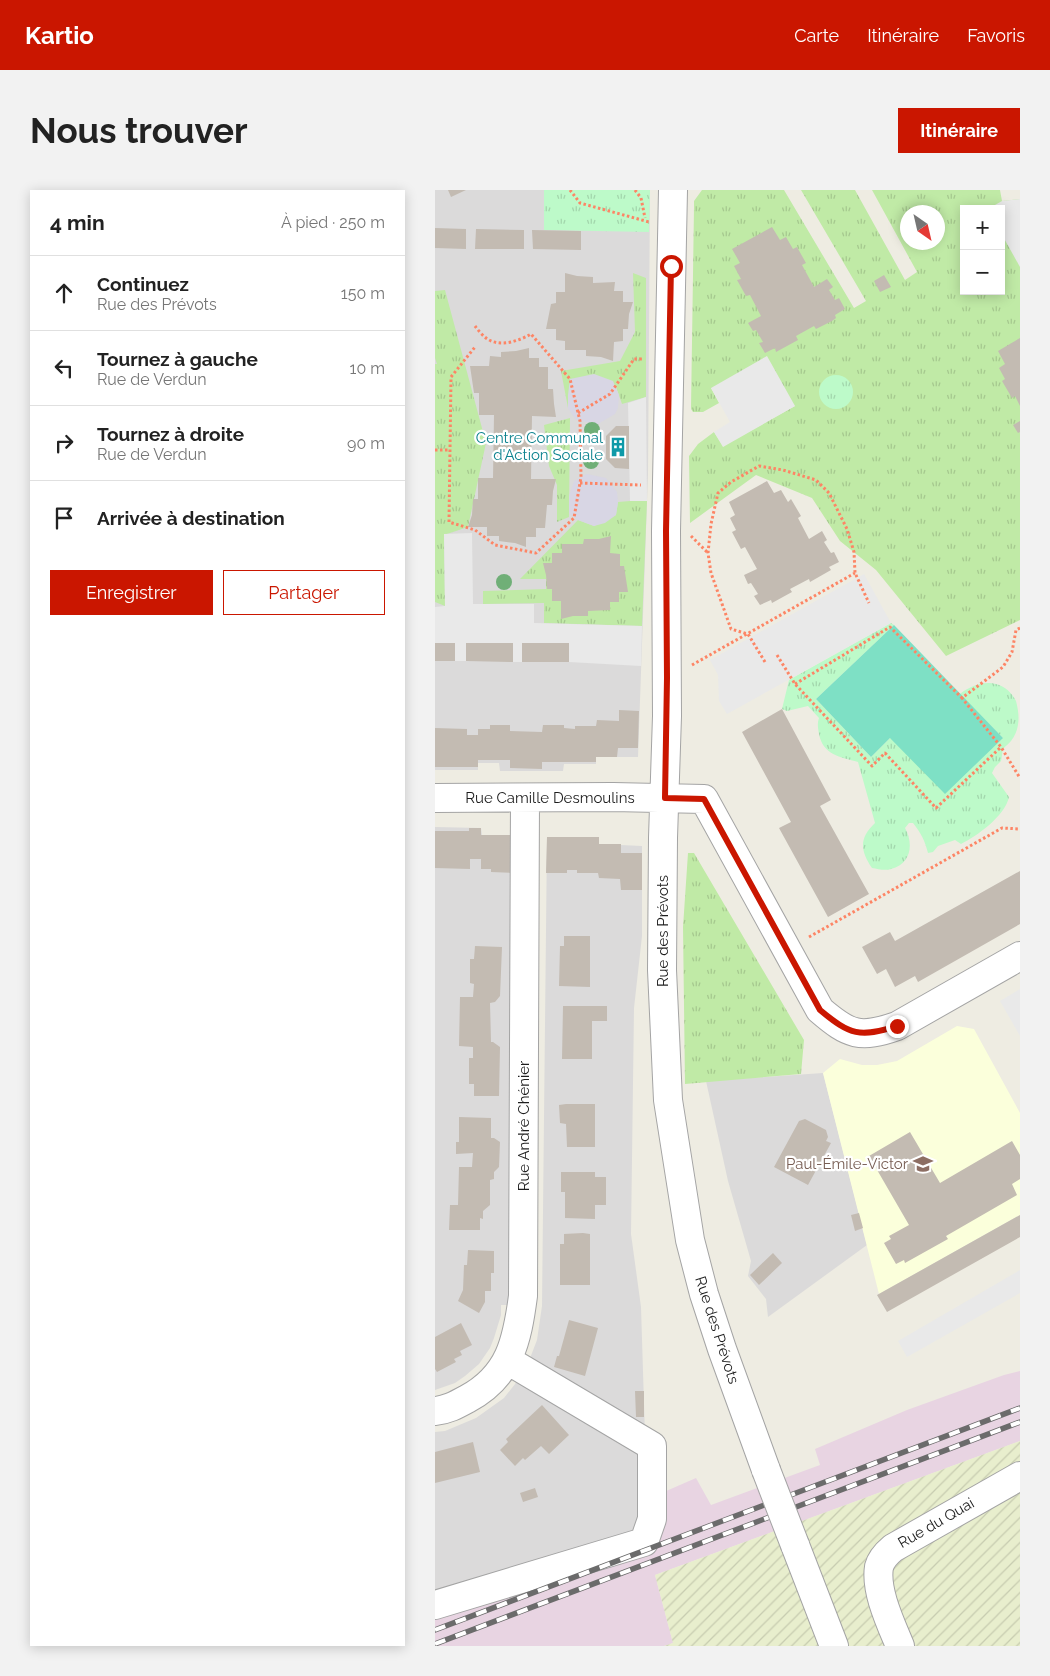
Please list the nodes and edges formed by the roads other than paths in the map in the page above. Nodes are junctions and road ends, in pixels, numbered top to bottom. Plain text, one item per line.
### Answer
1 (673, 190) edge
2 (435, 798) edge
3 (525, 798) junction
4 (665, 798) junction
5 (1020, 956) edge
6 (507, 1360) junction
7 (435, 1411) edge
8 (1020, 1476) edge
9 (435, 1606) edge
10 (834, 1646) edge
11 (900, 1646) edge

1 - 4 street, Rue des Prévots
2 - 3 street, Rue Camille Desmoulins
3 - 4 street, Rue Camille Desmoulins
3 - 6 street, Rue André Chénier
4 - 5 street, Rue Camille Desmoulins
4 - 10 street, Rue des Prévots, bridge
6 - 7 street, Rue André Chénier
6 - 9 street
8 - 11 street, Rue du Quai

